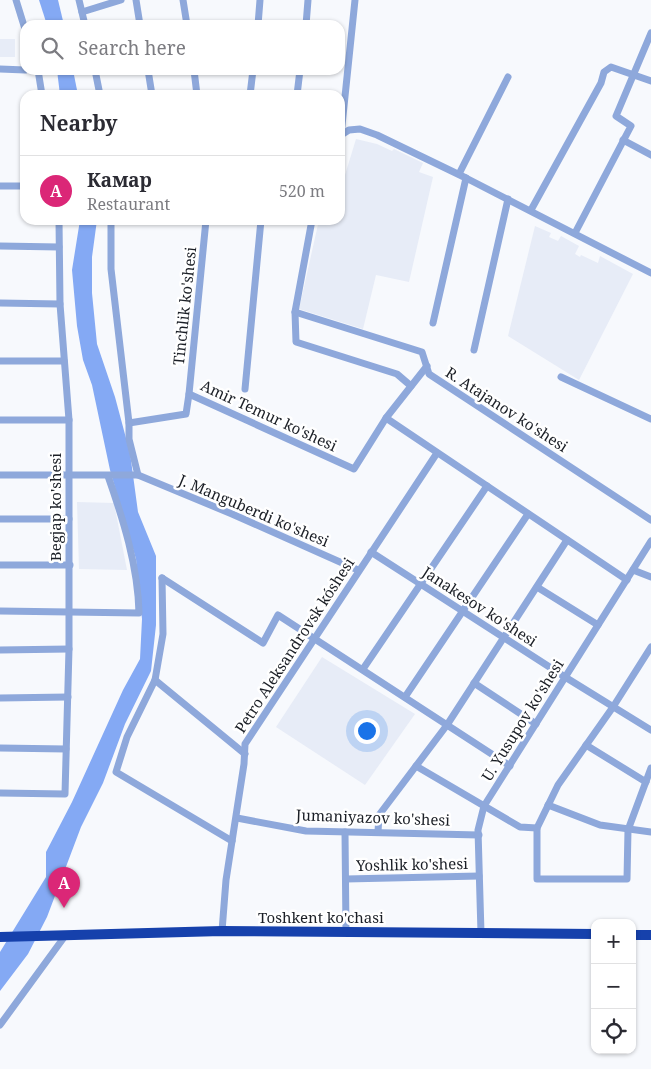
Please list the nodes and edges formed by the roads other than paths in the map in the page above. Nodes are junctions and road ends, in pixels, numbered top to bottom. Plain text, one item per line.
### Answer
1 (16, 0) edge
2 (79, 0) edge
3 (121, 0) edge
4 (136, 0) edge
5 (183, 0) edge
6 (260, 0) edge
7 (308, 0) edge
8 (355, 0) edge
9 (82, 12) junction
10 (22, 20) edge
11 (84, 20) edge
12 (139, 20) edge
13 (186, 20) edge
14 (258, 20) edge
15 (306, 20) edge
16 (651, 32) edge
17 (0, 69) edge
18 (20, 70) edge
19 (39, 75) edge
20 (96, 75) edge
21 (149, 75) edge
22 (195, 75) edge
23 (252, 75) edge
24 (299, 75) edge
25 (633, 76) junction
26 (508, 77) dead end
27 (651, 81) edge
28 (41, 90) edge
29 (99, 90) edge
30 (151, 90) edge
31 (197, 90) edge
32 (251, 90) edge
33 (298, 90) edge
34 (345, 96) edge
35 (345, 132) edge
36 (623, 140) junction
37 (651, 156) edge
38 (459, 174) junction
39 (466, 178) junction
40 (0, 186) edge
41 (20, 186) edge
42 (508, 199) junction
43 (530, 210) junction
44 (59, 225) edge
45 (111, 225) edge
46 (206, 225) edge
47 (261, 225) edge
48 (311, 225) edge
49 (575, 233) junction
50 (0, 246) edge
51 (59, 247) junction
52 (651, 273) edge
53 (0, 303) edge
54 (60, 304) junction
55 (295, 312) junction
56 (433, 323) dead end
57 (474, 350) dead end
58 (0, 361) edge
59 (64, 362) junction
60 (427, 366) junction
61 (561, 377) dead end
62 (412, 386) junction
63 (245, 389) dead end
64 (189, 394) junction
65 (386, 418) junction
66 (0, 420) edge
67 (68, 420) junction
68 (651, 420) edge
69 (129, 423) junction
70 (437, 453) junction
71 (0, 475) edge
72 (69, 475) junction
73 (136, 475) junction
74 (110, 476) junction
75 (487, 486) junction
76 (528, 514) junction
77 (0, 519) edge
78 (69, 519) junction
79 (651, 520) edge
80 (567, 540) junction
81 (651, 541) edge
82 (371, 552) junction
83 (0, 565) edge
84 (70, 565) junction
85 (358, 570) junction
86 (633, 570) junction
87 (651, 576) edge
88 (626, 580) junction
89 (421, 584) junction
90 (537, 587) junction
91 (0, 611) edge
92 (463, 611) junction
93 (70, 613) junction
94 (598, 625) junction
95 (314, 638) junction
96 (504, 638) junction
97 (651, 647) edge
98 (69, 649) junction
99 (0, 650) edge
100 (363, 669) junction
101 (566, 677) junction
102 (155, 680) junction
103 (474, 684) junction
104 (405, 697) junction
105 (0, 698) edge
106 (68, 698) junction
107 (613, 707) junction
108 (536, 724) junction
109 (447, 725) junction
110 (651, 730) edge
111 (586, 745) junction
112 (0, 748) edge
113 (66, 749) junction
114 (245, 754) junction
115 (416, 766) junction
116 (510, 766) junction
117 (651, 768) edge
118 (646, 782) junction
119 (0, 792) edge
120 (548, 805) junction
121 (484, 806) junction
122 (236, 818) junction
123 (537, 828) junction
124 (628, 830) junction
125 (345, 832) junction
126 (378, 832) junction
127 (651, 832) edge
128 (478, 835) junction
129 (232, 841) junction
130 (480, 876) junction
131 (346, 879) junction
132 (222, 931) junction
133 (346, 932) junction
134 (650, 932) edge
135 (481, 933) junction
136 (591, 934) edge
137 (636, 934) edge
138 (65, 936) junction
139 (1, 937) edge
140 (0, 1025) edge

1 - 10 street
2 - 9 street
3 - 9 street
4 - 12 street
5 - 13 street
6 - 14 street
7 - 15 street
8 - 34 street
9 - 11 street
16 - 25 street
17 - 18 street
19 - 28 street
20 - 29 street
21 - 30 street
22 - 31 street
23 - 32 street
24 - 33 street
25 - 27 street
25 - 36 street
25 - 43 street
26 - 38 street
35 - 38 street
36 - 37 street
36 - 49 street
38 - 39 street
39 - 42 street
39 - 56 street
40 - 41 street
42 - 43 street
42 - 57 street
43 - 49 street
44 - 51 street, Begjap ko'shesi
45 - 69 street
46 - 64 street, Tinchlik ko'shesi
47 - 63 street
48 - 55 street
49 - 52 street
50 - 51 street
51 - 54 street, Begjap ko'shesi
53 - 54 street
54 - 59 street, Begjap ko'shesi
55 - 60 street, R. Atajanov ko'shesi
55 - 62 street
58 - 59 street
59 - 67 street, Begjap ko'shesi
60 - 62 street
60 - 79 street, R. Atajanov ko'shesi
61 - 68 street
62 - 65 street
64 - 65 street, Amir Temur ko'shesi
64 - 69 street, Amir Temur ko'shesi
65 - 70 street
66 - 67 street
67 - 72 street, Begjap ko'shesi
69 - 73 street
70 - 75 street
70 - 82 street, Petro Aleksandrovsk kóshesi
71 - 72 street
72 - 74 street
72 - 78 street, Begjap ko'shesi
73 - 74 street
73 - 85 street, J. Manguberdi ko'shesi
74 - 93 street
75 - 76 street
75 - 89 street
76 - 80 street
76 - 92 street
77 - 78 street
78 - 84 street, Begjap ko'shesi
80 - 88 street
80 - 90 street
81 - 86 street, U. Yusupov ko'shesi
82 - 85 street, Petro Aleksandrovsk kóshesi
82 - 89 street, Janakesov ko'shesi
83 - 84 street
84 - 93 street, Begjap ko'shesi
85 - 95 street, Petro Aleksandrovsk kóshesi
86 - 87 street
86 - 88 street, U. Yusupov ko'shesi
88 - 94 street, U. Yusupov ko'shesi
89 - 92 street, Janakesov ko'shesi
89 - 100 street
90 - 94 street
90 - 96 street
91 - 93 street
92 - 96 street, Janakesov ko'shesi
92 - 104 street
93 - 98 street, Begjap ko'shesi
94 - 101 street, U. Yusupov ko'shesi
95 - 100 street
95 - 102 street
95 - 114 street, Petro Aleksandrovsk kóshesi
96 - 101 street, Janakesov ko'shesi
96 - 103 street
97 - 107 street
98 - 99 street
98 - 106 street, Begjap ko'shesi
100 - 104 street
101 - 107 street, Janakesov ko'shesi
101 - 108 street, U. Yusupov ko'shesi
102 - 114 street
102 - 129 street
103 - 108 street
103 - 109 street
104 - 109 street
105 - 106 street
106 - 113 street, Begjap ko'shesi
107 - 110 street, Janakesov ko'shesi
107 - 111 street
108 - 116 street, U. Yusupov ko'shesi
109 - 115 street
109 - 116 street
111 - 118 street
111 - 120 street
112 - 113 street
113 - 119 street, Begjap ko'shesi
114 - 122 street, Petro Aleksandrovsk kóshesi
115 - 121 street
115 - 126 street
116 - 121 street, U. Yusupov ko'shesi
117 - 118 street
118 - 124 street
120 - 123 street
120 - 124 street
121 - 123 street
121 - 128 street, U. Yusupov ko'shesi
122 - 125 street, Jumaniyazov ko'shesi
122 - 129 street, Petro Aleksandrovsk kóshesi
123 - 124 street
124 - 127 street
125 - 126 street, Jumaniyazov ko'shesi
125 - 131 street
126 - 128 street, Jumaniyazov ko'shesi
128 - 130 street, U. Yusupov ko'shesi
129 - 132 street, Petro Aleksandrovsk kóshesi
130 - 131 street, Yoshlik ko'shesi
130 - 135 street, U. Yusupov ko'shesi
131 - 133 street
132 - 133 highway, Toshkent ko'chasi
132 - 138 highway, Toshkent ko'chasi
133 - 135 highway, Toshkent ko'chasi
134 - 137 highway
135 - 136 highway, Toshkent ko'chasi
138 - 139 highway, Toshkent ko'chasi
138 - 140 street

